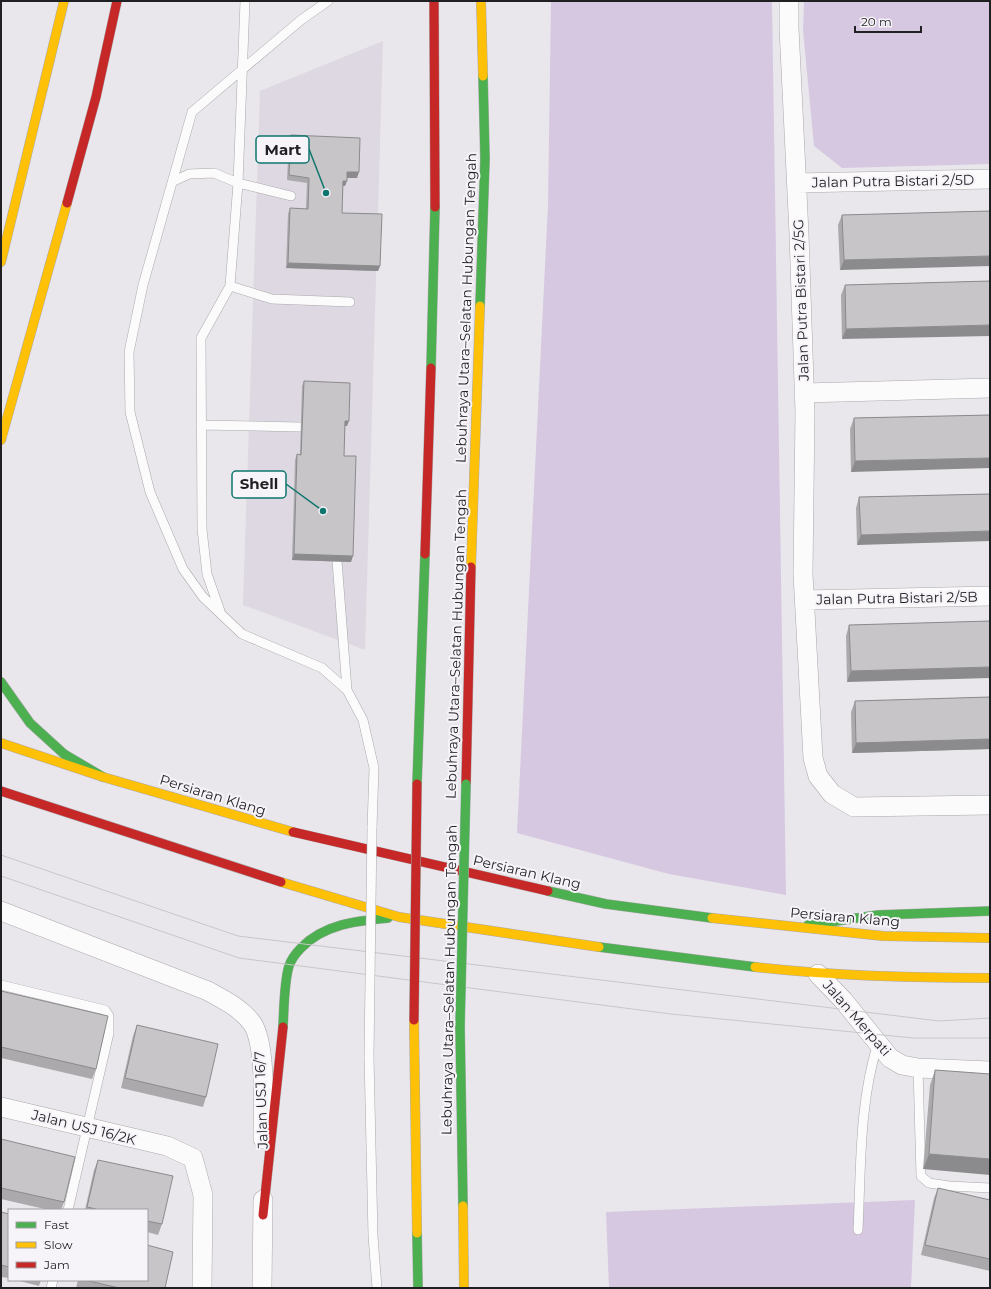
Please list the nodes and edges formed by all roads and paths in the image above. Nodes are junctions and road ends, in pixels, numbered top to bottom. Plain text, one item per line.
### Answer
1 (64, 1) edge
2 (117, 1) edge
3 (245, 1) edge
4 (328, 1) edge
5 (434, 1) edge
6 (481, 1) edge
7 (789, 1) edge
8 (242, 71) junction
9 (990, 179) edge
10 (174, 181) junction
11 (238, 183) junction
12 (797, 183) junction
13 (291, 196) dead end
14 (1, 262) edge
15 (230, 286) junction
16 (350, 302) dead end
17 (990, 388) edge
18 (804, 393) junction
19 (201, 425) junction
20 (300, 427) dead end
21 (1, 440) edge
22 (337, 561) edge
23 (990, 596) edge
24 (805, 600) junction
25 (222, 615) junction
26 (1, 682) edge
27 (346, 690) junction
28 (1, 742) edge
29 (103, 777) junction
30 (1, 791) edge
31 (990, 805) edge
32 (1, 911) edge
33 (990, 911) edge
34 (399, 917) junction
35 (793, 927) junction
36 (990, 938) edge
37 (818, 974) junction
38 (990, 978) edge
39 (1, 985) edge
40 (878, 1043) junction
41 (918, 1068) junction
42 (990, 1071) edge
43 (1, 1107) edge
44 (87, 1127) junction
45 (990, 1188) edge
46 (68, 1209) edge
47 (263, 1216) junction
48 (858, 1230) dead end
49 (202, 1288) edge
50 (262, 1288) edge
51 (377, 1288) edge
52 (418, 1288) edge
53 (464, 1288) edge

1 - 14 main road
2 - 21 main road
3 - 8 lane
4 - 8 lane
5 - 52 main road, bridge
6 - 53 main road, Lebuhraya Utara–Selatan Hubungan Tengah, bridge
7 - 12 street, Jalan Putra Bistari 2/5G
8 - 10 lane
8 - 11 lane
9 - 12 street, Jalan Putra Bistari 2/5D
10 - 11 lane
10 - 25 lane
11 - 13 lane
11 - 15 lane
12 - 18 street, Jalan Putra Bistari 2/5G
15 - 16 lane
15 - 19 lane
17 - 18 street
18 - 24 street, Jalan Putra Bistari 2/5G
19 - 20 lane
19 - 25 lane
22 - 27 lane
23 - 24 street, Jalan Putra Bistari 2/5B
24 - 31 street, Jalan Putra Bistari 2/5G
25 - 27 lane
26 - 29 main road
27 - 51 lane, bridge
28 - 29 main road, Persiaran Klang
29 - 35 main road, Persiaran Klang
30 - 34 main road
32 - 47 street, Jalan USJ 16/7
33 - 35 main road
34 - 37 main road
34 - 47 main road
35 - 36 main road, Persiaran Klang
37 - 38 main road
37 - 40 street, Jalan Merpati
39 - 44 lane
40 - 41 street, Jalan Merpati
40 - 48 lane
41 - 42 street, Jalan Merpati
41 - 45 lane
43 - 44 street, Jalan USJ 16/2K
44 - 46 lane
44 - 49 street, Jalan USJ 16/2K
47 - 50 street, Jalan USJ 16/7

